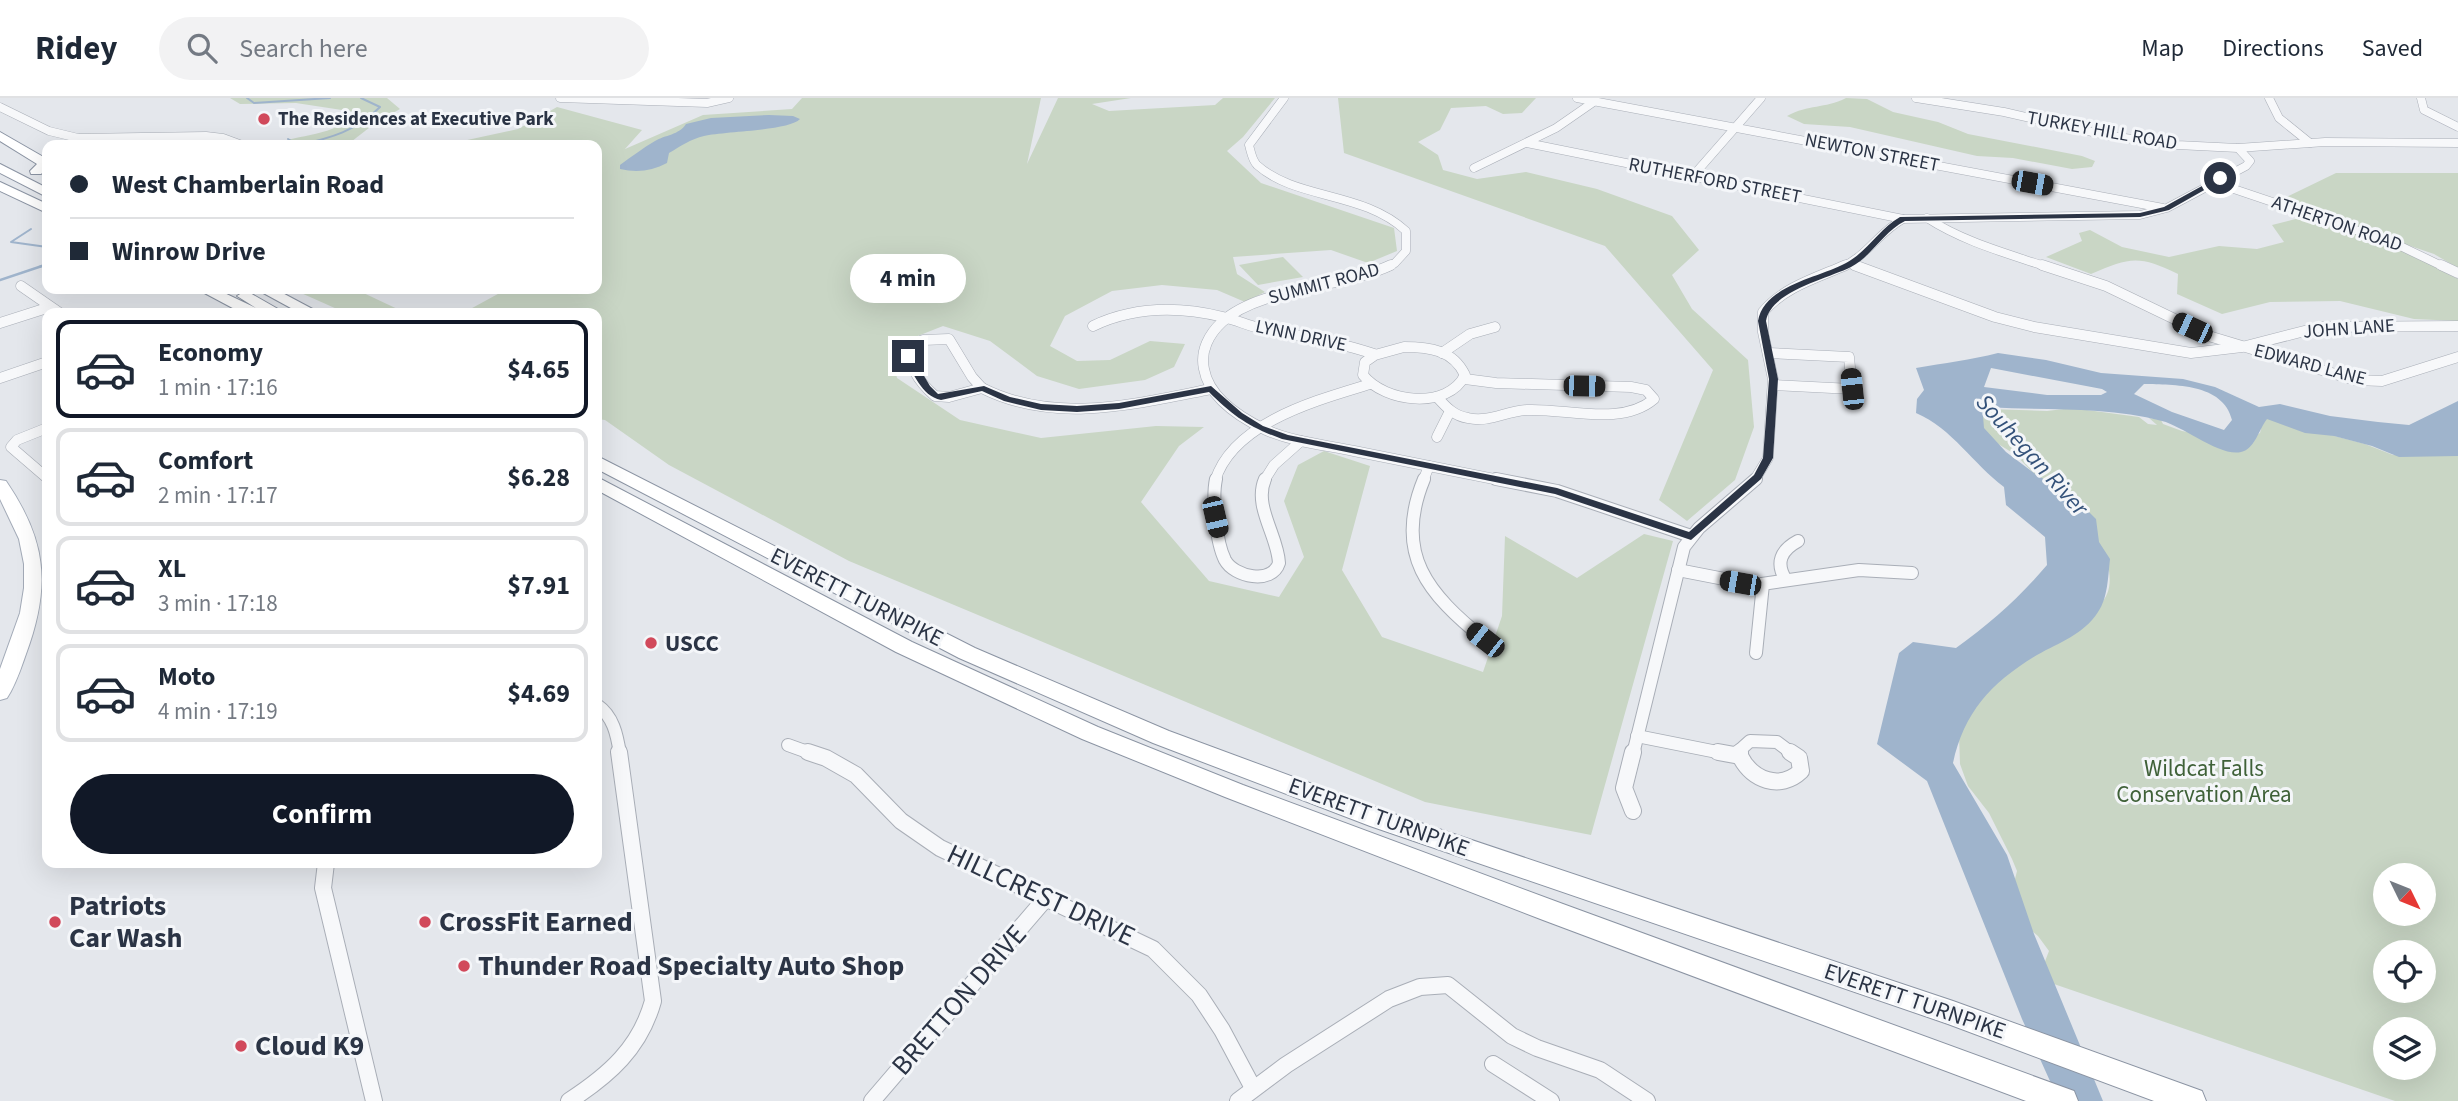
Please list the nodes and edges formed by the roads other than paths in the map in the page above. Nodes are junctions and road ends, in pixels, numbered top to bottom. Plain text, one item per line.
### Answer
1 (560, 98) edge
2 (729, 98) edge
3 (1284, 98) edge
4 (1577, 98) edge
5 (1761, 98) edge
6 (1916, 98) edge
7 (2269, 98) edge
8 (2421, 98) edge
9 (615, 99) edge
10 (6, 100) dead end
11 (1595, 101) junction
12 (0, 107) edge
13 (2458, 127) edge
14 (1736, 128) junction
15 (0, 136) edge
16 (110, 138) junction
17 (228, 140) edge
18 (1527, 143) junction
19 (2310, 143) junction
20 (2458, 143) edge
21 (2238, 148) junction
22 (0, 152) edge
23 (42, 161) edge
24 (0, 168) edge
25 (1474, 169) dead end
26 (42, 174) edge
27 (1692, 177) junction
28 (2213, 182) junction
29 (0, 186) edge
30 (42, 190) edge
31 (42, 207) edge
32 (2167, 208) junction
33 (1926, 218) junction
34 (1903, 219) junction
35 (1852, 264) junction
36 (2458, 273) edge
37 (21, 286) dead end
38 (215, 294) edge
39 (241, 294) edge
40 (274, 294) edge
41 (50, 306) junction
42 (44, 308) edge
43 (53, 308) edge
44 (244, 308) edge
45 (267, 308) edge
46 (303, 308) edge
47 (42, 309) edge
48 (1227, 318) junction
49 (0, 323) edge
50 (1093, 326) dead end
51 (2458, 326) edge
52 (1495, 327) dead end
53 (2242, 347) junction
54 (1442, 353) junction
55 (1769, 353) junction
56 (1374, 354) junction
57 (2458, 357) edge
58 (42, 364) edge
59 (0, 378) edge
60 (1465, 379) junction
61 (1370, 384) junction
62 (1773, 385) junction
63 (984, 388) junction
64 (1211, 388) junction
65 (1437, 397) junction
66 (1450, 411) junction
67 (1259, 428) junction
68 (42, 430) edge
69 (1437, 437) dead end
70 (1301, 441) junction
71 (602, 465) edge
72 (1429, 466) junction
73 (42, 474) edge
74 (0, 485) edge
75 (602, 486) edge
76 (1691, 536) junction
77 (1798, 541) dead end
78 (1678, 570) junction
79 (1912, 573) dead end
80 (1786, 580) junction
81 (1763, 584) junction
82 (1485, 640) dead end
83 (1756, 653) dead end
84 (0, 694) edge
85 (602, 708) edge
86 (1637, 736) junction
87 (788, 745) dead end
88 (1740, 756) dead end
89 (1633, 811) dead end
90 (324, 868) edge
91 (1046, 898) junction
92 (1493, 1064) dead end
93 (1253, 1088) junction
94 (2185, 1099) edge
95 (374, 1101) edge
96 (569, 1101) edge
97 (872, 1101) edge
98 (1238, 1101) edge
99 (1551, 1101) edge
100 (1647, 1101) edge
101 (2063, 1101) edge

1 - 9 street
2 - 9 street
3 - 48 street, SUMMIT ROAD
4 - 11 street, NEWTON STREET
5 - 14 street
6 - 21 street, TURKEY HILL ROAD
7 - 19 street
8 - 13 street
10 - 16 street
11 - 14 street, NEWTON STREET
11 - 18 street
12 - 16 street
14 - 27 street
14 - 32 street, NEWTON STREET
15 - 23 highway
16 - 17 street
18 - 25 street
18 - 27 street, RUTHERFORD STREET
19 - 20 street, TURKEY HILL ROAD
19 - 21 street, TURKEY HILL ROAD
21 - 28 street, RUTHERFORD STREET
22 - 26 highway
24 - 30 highway
27 - 34 street, RUTHERFORD STREET
28 - 32 street, RUTHERFORD STREET
28 - 36 street, ATHERTON ROAD
29 - 31 highway
32 - 33 street, RUTHERFORD STREET
33 - 34 street, RUTHERFORD STREET
33 - 53 street, EDWARD LANE
34 - 35 street
35 - 53 street
35 - 55 street
37 - 41 street
38 - 44 highway
39 - 45 highway
40 - 46 highway
41 - 42 street
41 - 43 street
47 - 49 street
48 - 50 street, LYNN DRIVE
48 - 56 street, LYNN DRIVE
48 - 64 street, SUMMIT ROAD
51 - 53 street, JOHN LANE
52 - 54 street
53 - 57 street, EDWARD LANE
54 - 56 street
54 - 60 street
55 - 62 street
55 - 62 street
56 - 61 street
58 - 59 street
60 - 65 street
60 - 66 street
61 - 65 street
61 - 67 street
62 - 76 street
63 - 63 street
63 - 64 street
64 - 67 street, SUMMIT ROAD
65 - 66 street
66 - 69 street
67 - 70 street, SUMMIT ROAD
67 - 70 street
68 - 73 street
70 - 72 street, SUMMIT ROAD
71 - 94 highway, EVERETT TURNPIKE
72 - 76 street, SUMMIT ROAD
72 - 82 street
74 - 84 main road
75 - 101 highway, EVERETT TURNPIKE
76 - 78 street
77 - 80 street
78 - 81 street
78 - 86 street
79 - 80 street
80 - 81 street
81 - 83 street
85 - 96 street
86 - 88 street
86 - 89 street
87 - 91 street, HILLCREST DRIVE
90 - 95 street
91 - 93 street, HILLCREST DRIVE
91 - 97 street, BRETTON DRIVE
92 - 99 street
93 - 98 street
93 - 100 street

